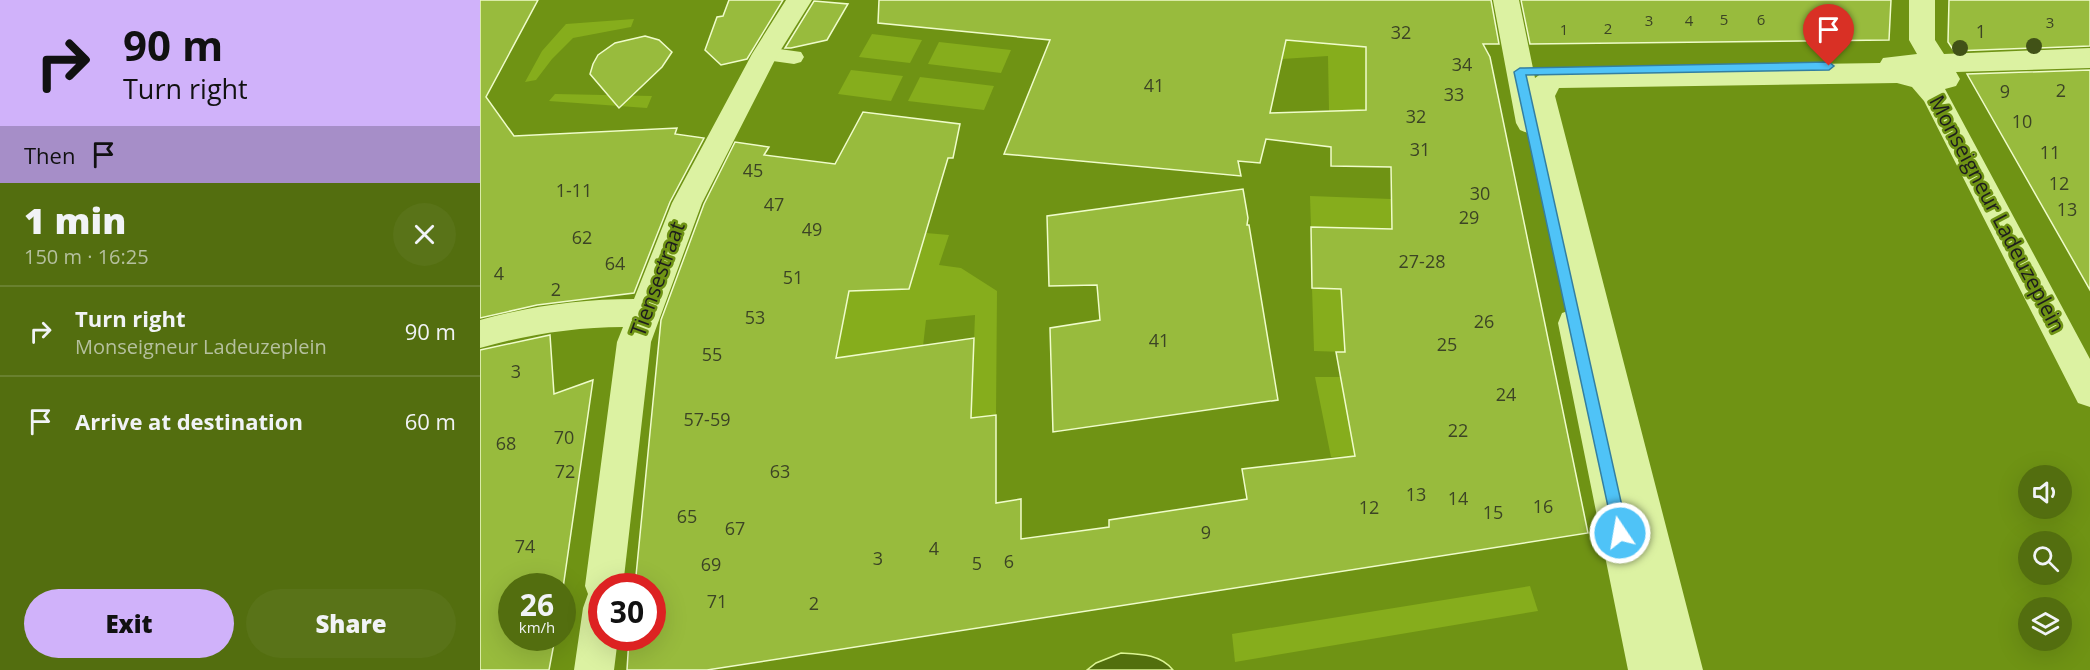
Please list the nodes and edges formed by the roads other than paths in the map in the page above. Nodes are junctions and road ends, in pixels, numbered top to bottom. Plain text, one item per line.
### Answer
1 (799, 0) edge
2 (1506, 0) edge
3 (1922, 0) edge
4 (765, 54) junction
5 (794, 57) dead end
6 (2090, 58) edge
7 (1937, 64) junction
8 (1520, 72) junction
9 (648, 308) junction
10 (480, 334) edge
11 (2090, 346) edge
12 (2090, 392) edge
13 (606, 573) edge
14 (596, 651) edge
15 (594, 670) edge
16 (1648, 670) edge
17 (1683, 670) edge

1 - 4 street, Tiensestraat
2 - 8 street
3 - 7 street
4 - 5 lane
4 - 9 street, Tiensestraat
6 - 7 street
7 - 8 street, Monseigneur Ladeuzeplein
7 - 11 street, Monseigneur Ladeuzeplein
8 - 16 street
9 - 10 street
9 - 13 street, Tiensestraat
12 - 17 street, Monseigneur Ladeuzeplein
14 - 15 street

